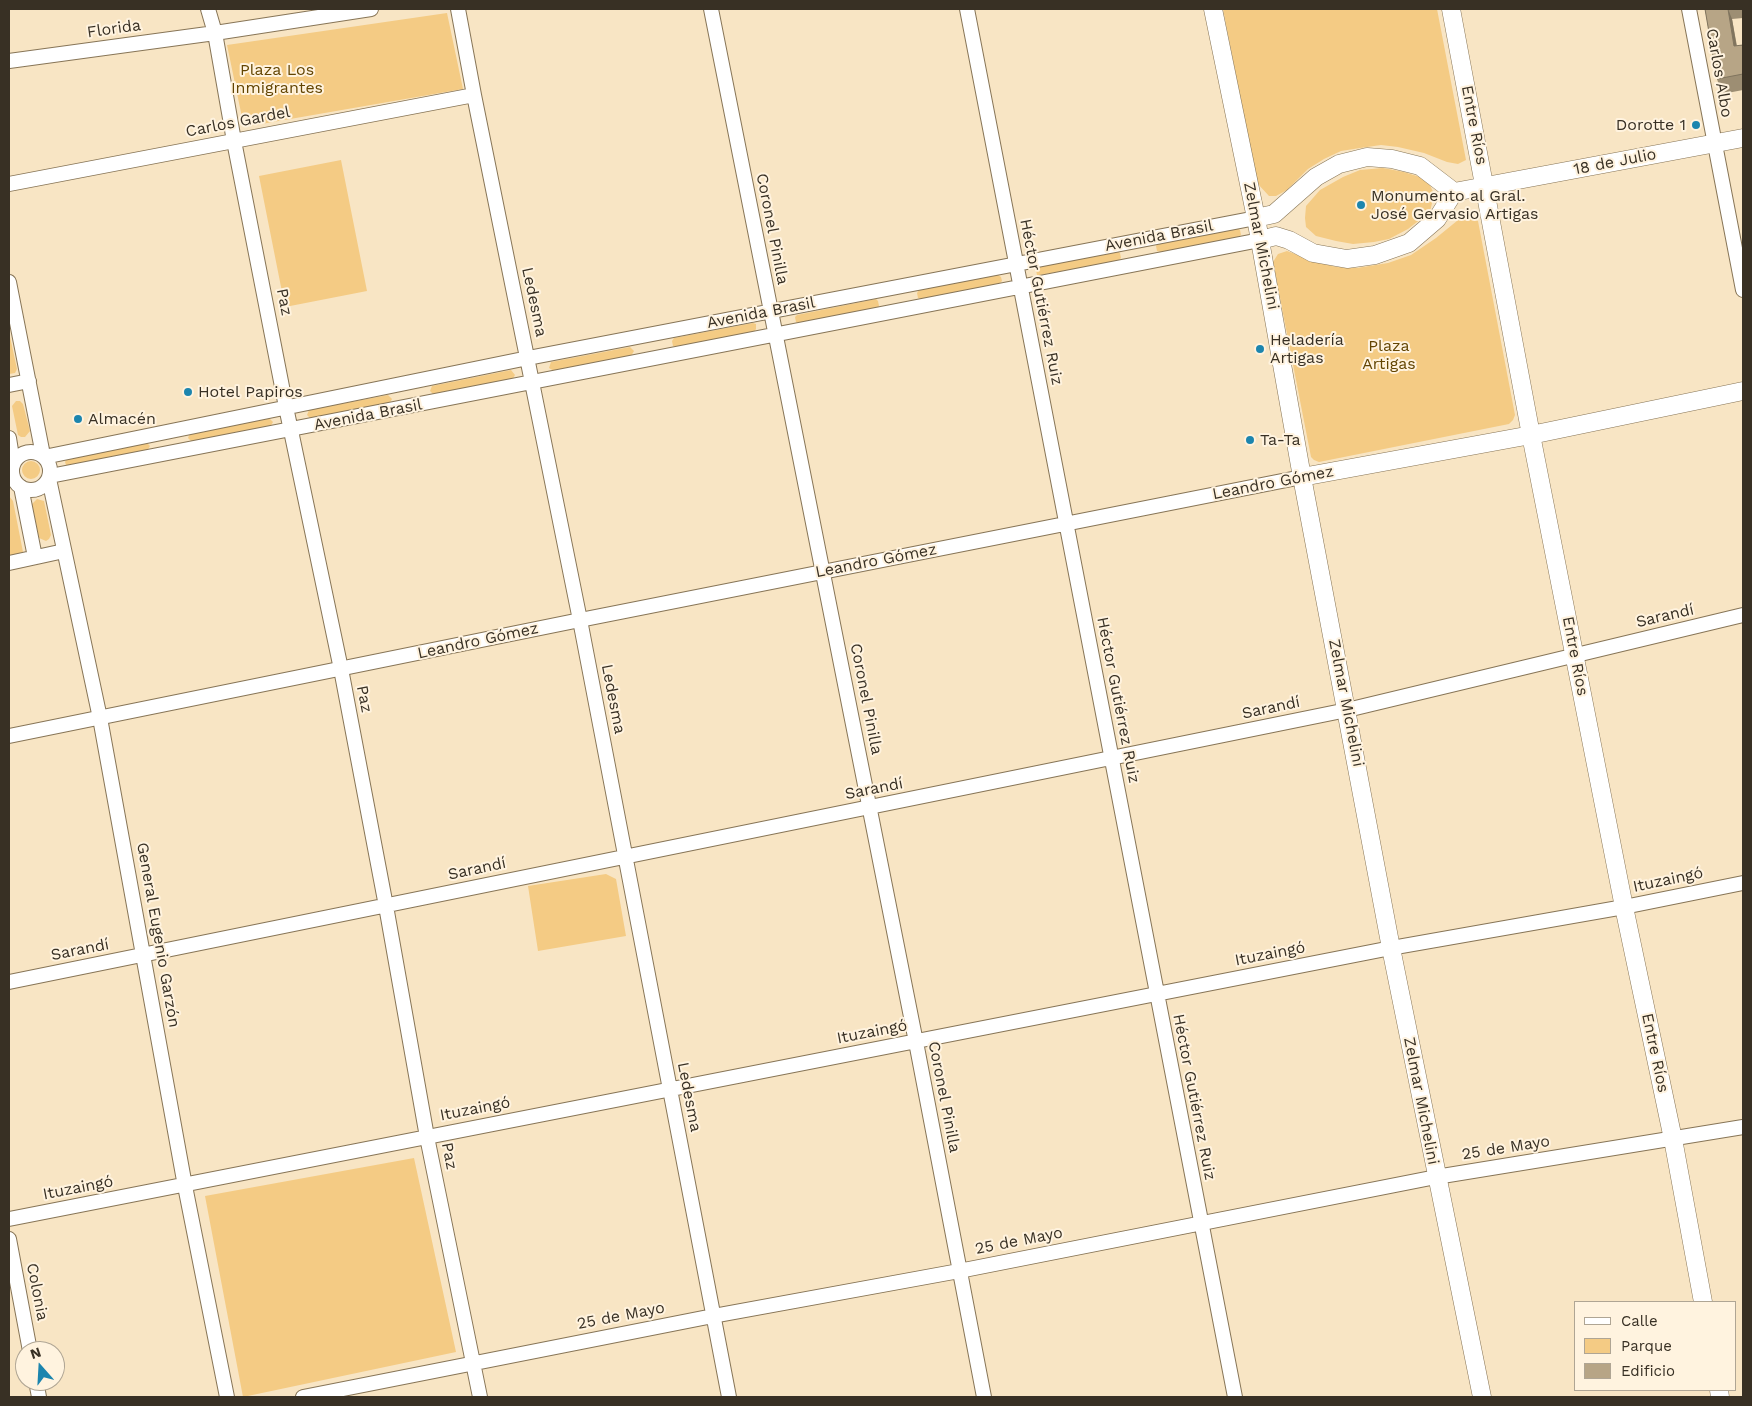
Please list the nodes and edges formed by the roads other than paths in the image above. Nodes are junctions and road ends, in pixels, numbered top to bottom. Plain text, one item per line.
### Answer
1 (208, 9) edge
2 (372, 9) edge
3 (458, 9) edge
4 (711, 9) edge
5 (967, 9) edge
6 (1213, 9) edge
7 (1451, 9) edge
8 (1690, 9) edge
9 (215, 33) junction
10 (9, 61) edge
11 (474, 95) junction
12 (1743, 138) edge
13 (234, 140) junction
14 (1714, 143) junction
15 (9, 184) edge
16 (1486, 187) junction
17 (1454, 192) junction
18 (1256, 218) junction
19 (1260, 240) junction
20 (1016, 264) junction
21 (9, 282) edge
22 (1020, 288) junction
23 (1743, 290) edge
24 (770, 310) junction
25 (776, 335) junction
26 (528, 358) junction
27 (29, 381) junction
28 (533, 382) junction
29 (9, 385) edge
30 (1743, 391) edge
31 (286, 407) junction
32 (291, 430) junction
33 (1532, 435) junction
34 (9, 438) edge
35 (44, 456) junction
36 (13, 463) junction
37 (1302, 477) junction
38 (49, 478) junction
39 (20, 487) junction
40 (1067, 523) junction
41 (64, 551) junction
42 (35, 557) junction
43 (9, 563) edge
44 (823, 572) junction
45 (1743, 615) edge
46 (580, 620) junction
47 (1575, 655) junction
48 (341, 669) junction
49 (1347, 710) junction
50 (100, 718) junction
51 (9, 736) edge
52 (1112, 758) junction
53 (870, 808) junction
54 (625, 857) junction
55 (1743, 883) edge
56 (386, 906) junction
57 (1624, 907) junction
58 (1391, 948) junction
59 (144, 955) junction
60 (9, 982) edge
61 (1157, 994) junction
62 (916, 1042) junction
63 (670, 1088) junction
64 (1743, 1127) edge
65 (428, 1136) junction
66 (1673, 1139) junction
67 (1436, 1177) junction
68 (185, 1186) junction
69 (9, 1219) edge
70 (1200, 1223) junction
71 (9, 1239) edge
72 (959, 1270) junction
73 (1703, 1301) edge
74 (713, 1316) junction
75 (28, 1341) edge
76 (474, 1364) junction
77 (227, 1397) edge
78 (303, 1397) edge
79 (480, 1397) edge
80 (729, 1397) edge
81 (984, 1397) edge
82 (1235, 1397) edge
83 (1482, 1397) edge

1 - 9 street, Paz
2 - 9 street, Florida
3 - 11 street, Ledesma
4 - 24 street, Coronel Pinilla
5 - 20 street, Héctor Gutiérrez Ruiz
6 - 18 street, Zelmar Michelini
7 - 16 street, Entre Ríos
8 - 14 street, Carlos Albo
9 - 10 street, Florida
9 - 13 street, Paz
11 - 13 street, Carlos Gardel
11 - 26 street, Ledesma
12 - 14 street, 18 de Julio
13 - 15 street, Carlos Gardel
13 - 31 street, Paz
14 - 16 street, 18 de Julio
14 - 23 street, Carlos Albo
16 - 17 street
16 - 33 street, Entre Ríos
17 - 18 street, Avenida Brasil
17 - 19 street, Avenida Brasil
18 - 19 street, Zelmar Michelini
18 - 20 street, Avenida Brasil
19 - 22 street, Avenida Brasil
19 - 37 street, Zelmar Michelini
20 - 22 street, Héctor Gutiérrez Ruiz
20 - 24 street, Avenida Brasil
21 - 27 street
22 - 25 street, Avenida Brasil
22 - 40 street, Héctor Gutiérrez Ruiz
24 - 25 street, Coronel Pinilla
24 - 26 street, Avenida Brasil
25 - 28 street, Avenida Brasil
25 - 44 street, Coronel Pinilla
26 - 28 street, Ledesma
26 - 31 street, Avenida Brasil
27 - 29 street
27 - 35 street
28 - 32 street, Avenida Brasil
28 - 46 street, Ledesma
30 - 33 street, Leandro Gómez
31 - 32 street, Paz
31 - 35 street, Avenida Brasil
32 - 38 street, Avenida Brasil
32 - 48 street, Paz
33 - 37 street, Leandro Gómez
33 - 47 street, Entre Ríos
34 - 36 street
35 - 36 street
35 - 38 street
36 - 39 street
37 - 40 street, Leandro Gómez
37 - 49 street, Zelmar Michelini
38 - 39 street
38 - 41 street, General Eugenio Garzón
39 - 42 street
40 - 44 street, Leandro Gómez
40 - 52 street, Héctor Gutiérrez Ruiz
41 - 42 street
41 - 50 street, General Eugenio Garzón
42 - 43 street
44 - 46 street, Leandro Gómez
44 - 53 street, Coronel Pinilla
45 - 47 street, Sarandí
46 - 48 street, Leandro Gómez
46 - 54 street, Ledesma
47 - 49 street, Sarandí
47 - 57 street, Entre Ríos
48 - 50 street, Leandro Gómez
48 - 56 street, Paz
49 - 52 street, Sarandí
49 - 58 street, Zelmar Michelini
50 - 51 street, Leandro Gómez
50 - 59 street, General Eugenio Garzón
52 - 53 street, Sarandí
52 - 61 street, Héctor Gutiérrez Ruiz
53 - 54 street, Sarandí
53 - 62 street, Coronel Pinilla
54 - 56 street, Sarandí
54 - 63 street, Ledesma
55 - 57 street, Ituzaingó
56 - 59 street, Sarandí
56 - 65 street, Paz
57 - 58 street, Ituzaingó
57 - 66 street, Entre Ríos
58 - 61 street, Ituzaingó
58 - 67 street, Zelmar Michelini
59 - 60 street, Sarandí
59 - 68 street, General Eugenio Garzón
61 - 62 street, Ituzaingó
61 - 70 street, Héctor Gutiérrez Ruiz
62 - 63 street, Ituzaingó
62 - 72 street, Coronel Pinilla
63 - 65 street, Ituzaingó
63 - 74 street, Ledesma
64 - 66 street, 25 de Mayo
65 - 68 street, Ituzaingó
65 - 76 street, Paz
66 - 67 street, 25 de Mayo
66 - 73 street, Entre Ríos
67 - 70 street, 25 de Mayo
67 - 83 street, Zelmar Michelini
68 - 69 street, Ituzaingó
68 - 77 street, General Eugenio Garzón
70 - 72 street, 25 de Mayo
70 - 82 street, Héctor Gutiérrez Ruiz
71 - 75 street, Colonia
72 - 74 street, 25 de Mayo
72 - 81 street, Coronel Pinilla
74 - 76 street, 25 de Mayo
74 - 80 street, Ledesma
76 - 78 street, 25 de Mayo
76 - 79 street, Paz

